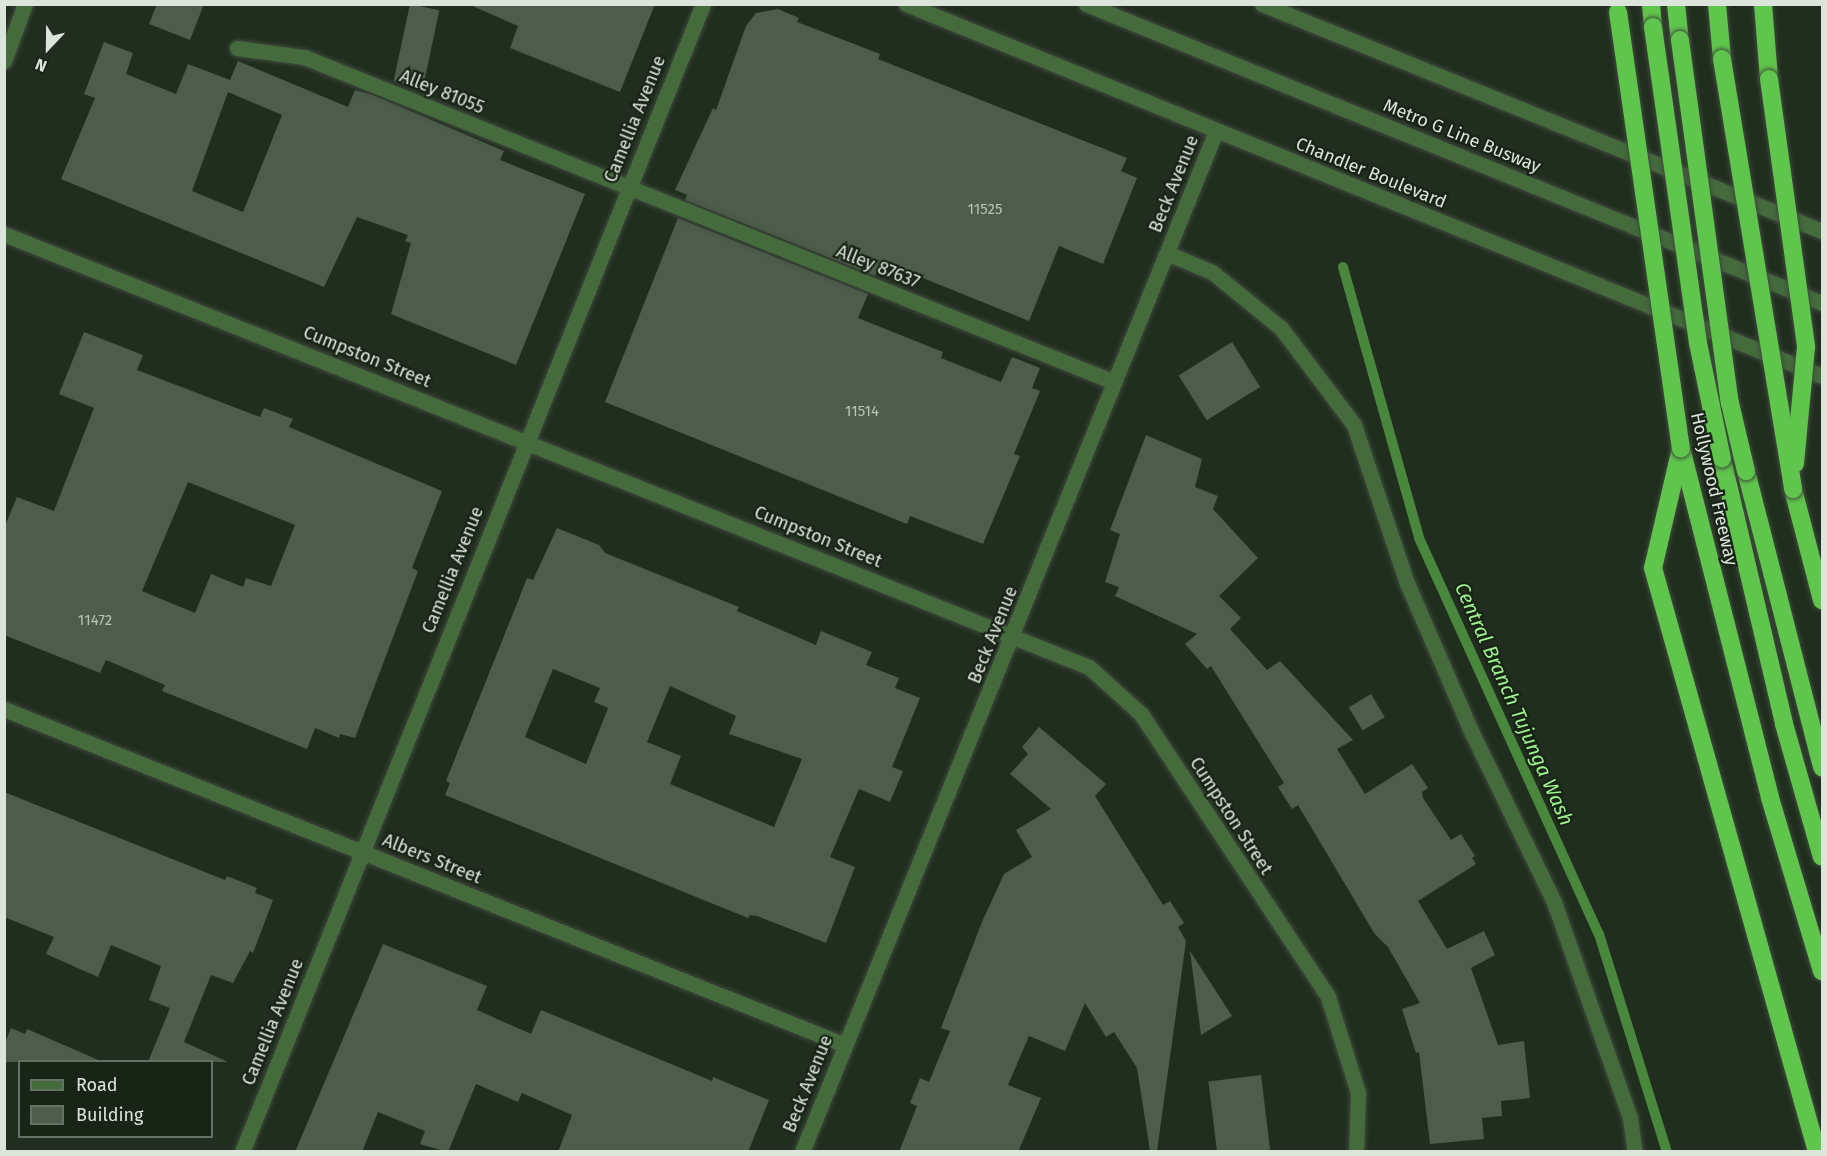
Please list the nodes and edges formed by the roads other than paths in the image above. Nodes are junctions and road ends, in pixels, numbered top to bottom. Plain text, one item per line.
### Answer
1 (25, 4) edge
2 (703, 4) edge
3 (906, 4) edge
4 (1086, 4) edge
5 (1262, 4) edge
6 (1652, 4) edge
7 (1676, 4) edge
8 (1717, 4) edge
9 (1763, 4) edge
10 (1618, 8) edge
11 (237, 48) dead end
12 (4, 61) edge
13 (1216, 131) junction
14 (628, 189) junction
15 (1822, 231) edge
16 (4, 234) edge
17 (1167, 253) junction
18 (1822, 303) edge
19 (1822, 376) edge
20 (1114, 382) junction
21 (526, 442) junction
22 (1681, 448) junction
23 (1793, 489) junction
24 (1822, 600) edge
25 (1014, 636) junction
26 (4, 709) edge
27 (1822, 767) edge
28 (362, 852) junction
29 (1822, 857) edge
30 (1822, 971) edge
31 (845, 1045) junction
32 (242, 1152) edge
33 (802, 1152) edge
34 (1356, 1152) edge
35 (1635, 1152) edge
36 (1817, 1152) edge

1 - 12 street
2 - 14 street, Camellia Avenue
3 - 13 street, Chandler Boulevard
4 - 18 street, Metro G Line Busway
5 - 15 street
6 - 29 highway, bridge
7 - 27 highway, bridge
8 - 23 highway, bridge
9 - 23 highway, bridge
10 - 22 highway, Hollywood Freeway, bridge
11 - 14 street, Alley 81055
13 - 17 street, Beck Avenue
13 - 19 street, Chandler Boulevard
14 - 20 street, Alley 87637
14 - 21 street, Camellia Avenue
16 - 21 street, Cumpston Street
17 - 20 street, Beck Avenue
17 - 35 street
20 - 25 street, Beck Avenue
21 - 25 street, Cumpston Street
21 - 28 street, Camellia Avenue
22 - 30 highway, Hollywood Freeway
22 - 36 highway
23 - 24 highway
25 - 31 street, Beck Avenue
25 - 34 street, Cumpston Street
26 - 28 street, Albers Street
28 - 31 street, Albers Street
28 - 32 street, Camellia Avenue
31 - 33 street, Beck Avenue

